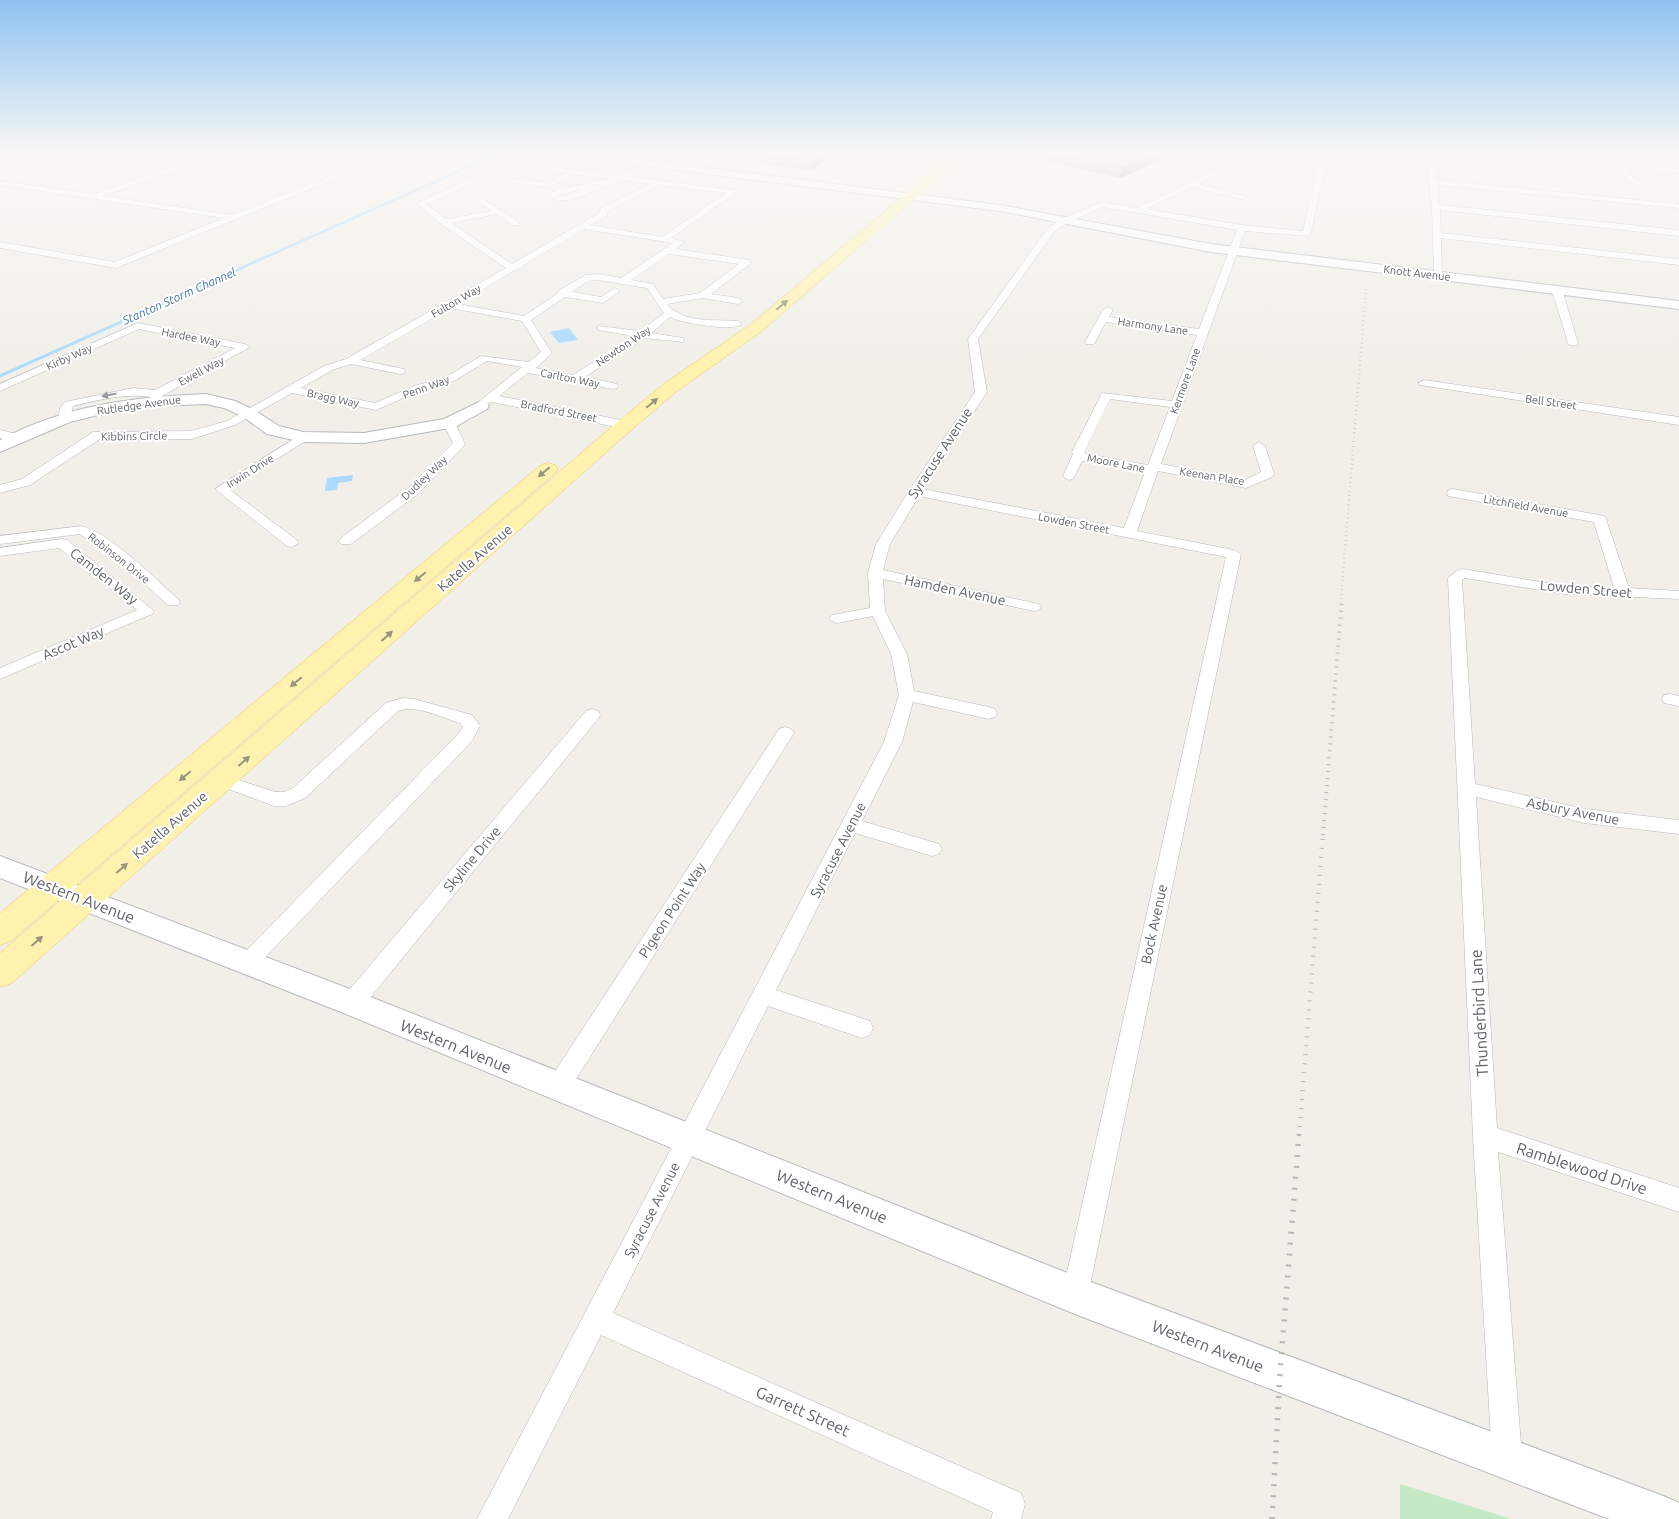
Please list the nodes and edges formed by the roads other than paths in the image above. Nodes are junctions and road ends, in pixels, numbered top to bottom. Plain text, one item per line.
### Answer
1 (210, 226) edge
2 (450, 226) edge
3 (582, 226) joint
4 (683, 226) edge
5 (856, 226) edge
6 (870, 226) edge
7 (1048, 226) edge
8 (1058, 226) junction
9 (1230, 226) edge
10 (1308, 226) edge
11 (1436, 226) edge
12 (1615, 226) edge
13 (1242, 228) junction
14 (1679, 233) edge
15 (1436, 235) junction
16 (664, 239) junction
17 (834, 244) dead end
18 (0, 245) edge
19 (1234, 250) junction
20 (668, 251) junction
21 (816, 258) dead end
22 (1679, 262) edge
23 (512, 268) junction
24 (1437, 275) junction
25 (799, 279) junction
26 (623, 281) junction
27 (1557, 290) junction
28 (615, 291) dead end
29 (561, 294) junction
30 (703, 295) junction
31 (662, 302) junction
32 (738, 302) dead end
33 (449, 305) junction
34 (1679, 305) edge
35 (1108, 308) dead end
36 (670, 313) junction
37 (526, 319) junction
38 (1103, 319) junction
39 (737, 324) junction
40 (138, 326) joint
41 (602, 328) dead end
42 (1203, 333) junction
43 (642, 335) junction
44 (679, 340) dead end
45 (1090, 342) dead end
46 (1573, 343) dead end
47 (245, 347) joint
48 (350, 361) junction
49 (679, 362) dead end
50 (530, 368) junction
51 (400, 372) dead end
52 (575, 379) junction
53 (652, 382) dead end
54 (1424, 382) dead end
55 (613, 386) dead end
56 (0, 388) edge
57 (290, 389) junction
58 (156, 397) junction
59 (486, 402) junction
60 (1177, 405) junction
61 (376, 408) joint
62 (248, 413) junction
63 (1679, 421) edge
64 (449, 424) junction
65 (610, 427) junction
66 (0, 434) edge
67 (303, 437) junction
68 (17, 438) junction
69 (1259, 446) dead end
70 (0, 447) edge
71 (1079, 455) junction
72 (1154, 469) junction
73 (1069, 476) dead end
74 (0, 489) edge
75 (915, 491) junction
76 (1452, 493) dead end
77 (1129, 534) junction
78 (0, 540) edge
79 (346, 540) dead end
80 (292, 543) dead end
81 (0, 552) edge
82 (1234, 554) joint
83 (875, 573) junction
84 (1463, 573) joint
85 (1623, 593) junction
86 (1679, 595) edge
87 (173, 602) dead end
88 (1034, 607) dead end
89 (147, 611) joint
90 (878, 611) junction
91 (837, 618) dead end
92 (321, 661) junction
93 (351, 668) junction
94 (0, 674) edge
95 (907, 695) junction
96 (990, 713) dead end
97 (592, 715) dead end
98 (785, 733) dead end
99 (221, 780) junction
100 (1467, 789) junction
101 (851, 825) junction
102 (1679, 828) edge
103 (932, 848) dead end
104 (0, 867) edge
105 (53, 888) junction
106 (85, 900) junction
107 (0, 932) edge
108 (248, 962) junction
109 (0, 973) edge
110 (762, 995) junction
111 (352, 1003) junction
112 (862, 1028) dead end
113 (558, 1087) junction
114 (1485, 1136) junction
115 (688, 1138) junction
116 (1679, 1200) edge
117 (1075, 1294) junction
118 (596, 1319) junction
119 (1507, 1457) junction
120 (1008, 1511) edge
121 (492, 1519) edge
122 (1666, 1519) edge

1 - 18 street
2 - 23 street
3 - 16 street
3 - 23 street, Fulton Way
4 - 16 street
5 - 17 main road
6 - 25 main road, Katella Avenue
7 - 8 main road, Knott Avenue
8 - 19 main road, Knott Avenue
8 - 75 street, Syracuse Avenue
9 - 13 street
10 - 13 street
11 - 15 street
12 - 14 street
13 - 19 street, Kermore Lane
15 - 22 street
15 - 24 street
16 - 20 street
19 - 24 main road, Knott Avenue
19 - 42 street, Kermore Lane
20 - 26 street
20 - 30 street
21 - 25 main road, Katella Avenue
23 - 33 street, Fulton Way
24 - 27 main road, Knott Avenue
25 - 39 main road, Katella Avenue
65 -> 25 main road, Katella Avenue
26 - 29 street
26 - 31 street
27 - 34 main road, Knott Avenue
27 - 46 street
28 - 29 street
29 - 37 street
30 - 31 street
30 - 32 street
31 - 36 street
33 - 37 street
33 - 48 street, Fulton Way
35 - 38 street, Harmony Lane
36 - 39 street
36 - 43 street, Newton Way
37 - 50 street
38 - 42 street, Harmony Lane
38 - 45 street, Harmony Lane
39 - 49 main road, Katella Avenue
40 - 47 street, Hardee Way
40 - 56 street, Kirby Way
41 - 43 street
42 - 60 street, Kermore Lane
43 - 44 street
43 - 52 street, Newton Way
47 - 58 street, Ewell Way
48 - 51 street
48 - 57 street, Fulton Way
50 - 52 street, Carlton Way
50 - 59 street
50 - 61 street, Penn Way
52 - 55 street, Carlton Way
53 - 65 main road, Katella Avenue
54 - 63 street, Bell Street
57 - 61 street, Bragg Way
57 - 62 street, Fulton Way
58 - 62 main road, Rutledge Avenue
58 - 68 main road, Rutledge Avenue
59 - 64 main road, Rutledge Avenue
59 - 65 street, Bradford Street
60 - 71 street, Moore Lane
60 - 72 street, Kermore Lane
62 - 67 main road, Rutledge Avenue
62 - 74 street, Kibbins Circle
64 - 67 main road, Rutledge Avenue
64 - 79 street, Dudley Way
65 -> 92 main road, Katella Avenue
93 -> 65 main road, Katella Avenue
66 - 68 street
67 - 80 street, Irwin Drive
68 - 70 main road, Rutledge Avenue
69 - 72 street, Keenan Place
71 - 72 street, Moore Lane
71 - 73 street, Moore Lane
72 - 77 street, Kermore Lane
75 - 77 street, Lowden Street
75 - 83 street, Syracuse Avenue
76 - 85 street, Litchfield Avenue
77 - 82 street, Lowden Street
78 - 87 street, Robinson Drive
81 - 89 street, Camden Way
82 - 117 street, Bock Avenue
83 - 88 street, Hamden Avenue
83 - 90 street, Syracuse Avenue
84 - 85 street, Lowden Street
84 - 100 street, Thunderbird Lane
85 - 86 street, Lowden Street
89 - 94 street, Ascot Way
90 - 91 street
90 - 95 street, Syracuse Avenue
92 - 93 main road
92 -> 105 main road, Katella Avenue
99 -> 93 main road, Katella Avenue
95 - 96 street
95 - 101 street, Syracuse Avenue
97 - 111 street, Skyline Drive
98 - 113 street, Pigeon Point Way
106 -> 99 main road, Katella Avenue
99 - 108 street
100 - 102 street, Asbury Avenue
100 - 114 street, Thunderbird Lane
101 - 103 street
101 - 110 street, Syracuse Avenue
104 - 105 main road, Western Avenue
105 - 106 main road, Western Avenue
105 - 107 main road, Katella Avenue
106 - 108 main road, Western Avenue
109 -> 106 main road, Katella Avenue
108 - 111 main road, Western Avenue
110 - 112 street
110 - 115 street, Syracuse Avenue
111 - 113 main road, Western Avenue
113 - 115 main road, Western Avenue
114 - 116 street, Ramblewood Drive
114 - 119 street, Thunderbird Lane
115 - 117 main road, Western Avenue
115 - 118 street, Syracuse Avenue
117 - 119 main road, Western Avenue
118 - 120 street, Garrett Street
118 - 121 street, Syracuse Avenue
119 - 122 main road, Western Avenue

